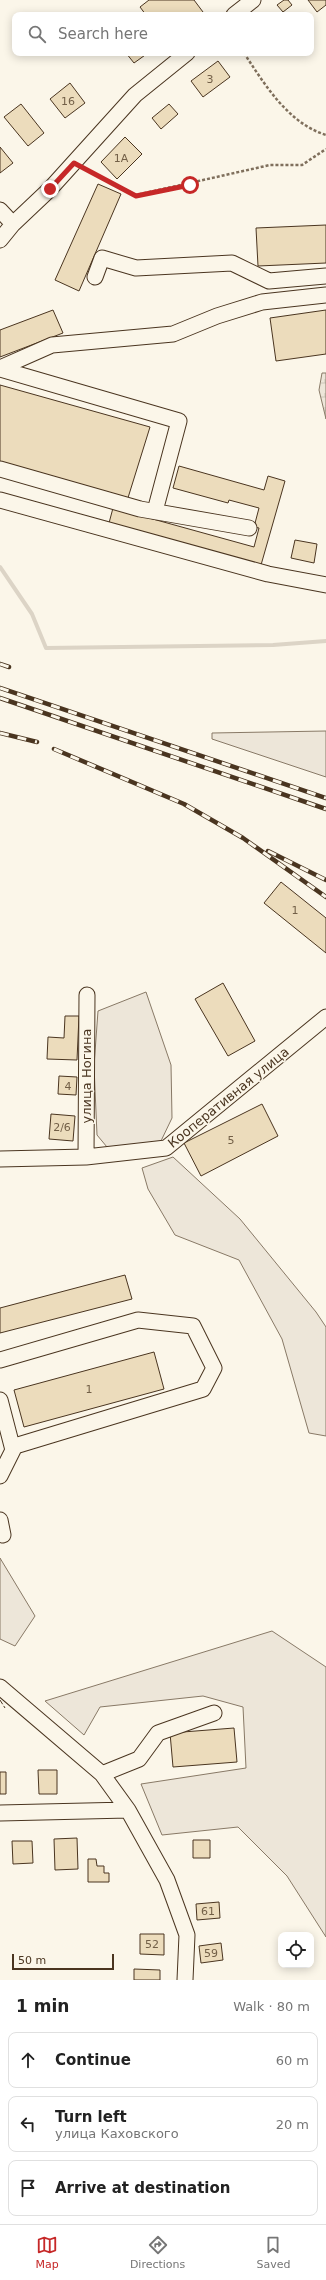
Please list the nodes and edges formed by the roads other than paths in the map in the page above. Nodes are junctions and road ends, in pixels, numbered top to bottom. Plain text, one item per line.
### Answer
1 (253, 0) edge
2 (238, 12) edge
3 (183, 56) edge
4 (0, 210) edge
5 (12, 224) junction
6 (0, 240) edge
7 (326, 276) edge
8 (95, 277) dead end
9 (326, 295) edge
10 (0, 369) edge
11 (0, 469) edge
12 (0, 500) edge
13 (155, 511) junction
14 (249, 528) dead end
15 (326, 585) edge
16 (87, 995) dead end
17 (326, 1017) edge
18 (86, 1157) junction
19 (0, 1159) edge
20 (0, 1360) edge
21 (0, 1400) edge
22 (13, 1450) junction
23 (0, 1476) edge
24 (0, 1520) edge
25 (3, 1535) dead end
26 (0, 1686) edge
27 (214, 1713) dead end
28 (102, 1774) junction
29 (128, 1810) junction
30 (0, 1813) edge
31 (185, 1980) edge

1 - 2 street
3 - 5 street
4 - 5 street
5 - 6 street
7 - 8 street
9 - 10 street
10 - 13 street
11 - 13 street
12 - 15 street
13 - 14 street
16 - 18 street, улица Ногина
17 - 18 street, Кооперативная улица
18 - 19 street, Кооперативная улица
20 - 22 street
21 - 22 street
22 - 23 street
24 - 25 street
26 - 28 street
27 - 28 street
28 - 29 street
29 - 30 street
29 - 31 street

